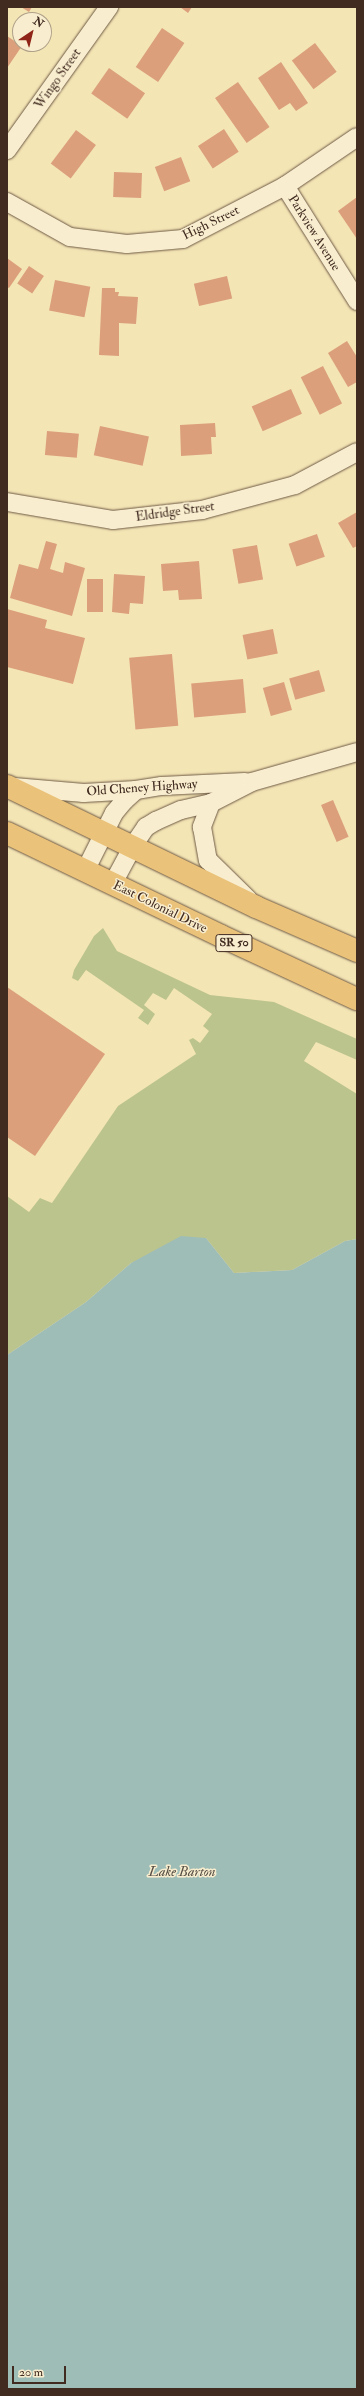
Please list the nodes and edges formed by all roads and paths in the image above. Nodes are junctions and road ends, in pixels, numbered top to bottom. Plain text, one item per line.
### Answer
1 (109, 7) edge
2 (357, 137) edge
3 (7, 150) edge
4 (285, 186) junction
5 (7, 202) edge
6 (357, 301) edge
7 (357, 452) edge
8 (7, 502) edge
9 (357, 752) edge
10 (252, 782) junction
11 (7, 786) edge
12 (136, 790) junction
13 (211, 803) junction
14 (104, 832) junction
15 (7, 833) edge
16 (133, 846) junction
17 (85, 871) junction
18 (112, 885) junction
19 (256, 907) junction
20 (357, 951) edge
21 (357, 999) edge

1 - 3 street, Wingo Street
2 - 4 street, High Street
4 - 5 street, High Street
4 - 6 street, Parkview Avenue
7 - 8 street, Eldridge Street
9 - 10 street, Old Cheney Highway
10 - 12 street, Old Cheney Highway
10 - 13 street, Old Cheney Highway
11 - 12 street, Old Cheney Highway
11 - 14 highway
12 - 14 street
13 - 16 street, Old Cheney Highway
13 - 19 street
14 - 16 highway
14 - 17 street
15 - 17 highway, East Colonial Drive / SR 50
16 - 18 street, Old Cheney Highway
16 - 19 highway
17 - 18 highway, East Colonial Drive / SR 50
18 - 21 highway, East Colonial Drive / SR 50
19 - 20 highway

